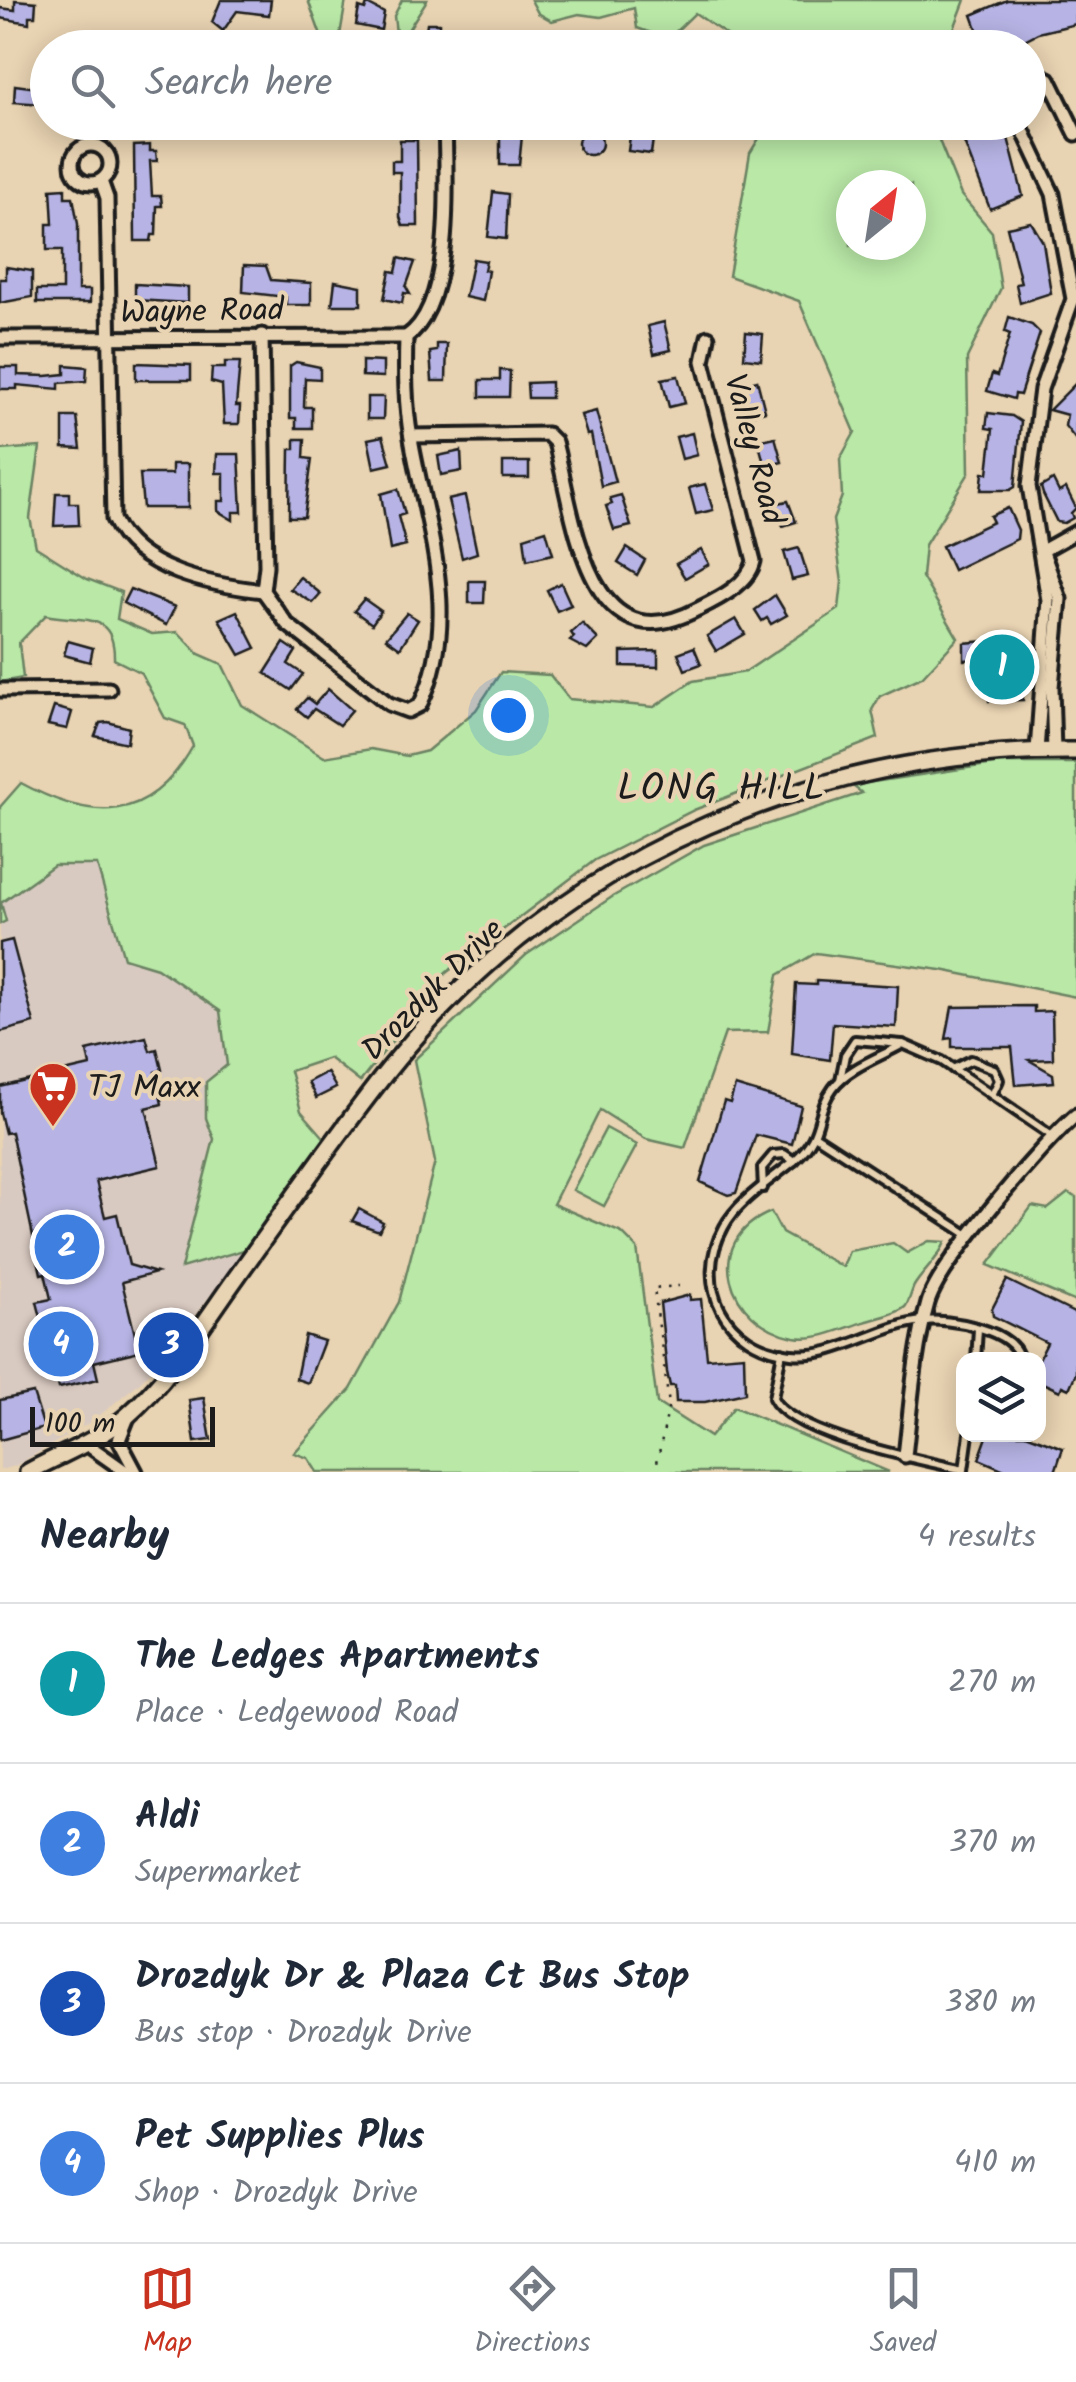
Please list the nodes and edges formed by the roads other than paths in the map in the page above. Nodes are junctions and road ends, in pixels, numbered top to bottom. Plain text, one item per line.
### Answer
1 (1046, 78) edge
2 (1076, 134) edge
3 (445, 140) edge
4 (1028, 140) edge
5 (101, 181) dead end
6 (262, 335) junction
7 (406, 337) junction
8 (708, 337) dead end
9 (0, 338) edge
10 (108, 338) junction
11 (411, 436) junction
12 (1076, 532) edge
13 (1042, 552) junction
14 (262, 591) junction
15 (109, 689) dead end
16 (0, 690) edge
17 (1046, 751) junction
18 (1076, 751) edge
19 (904, 1044) junction
20 (953, 1069) junction
21 (840, 1080) junction
22 (992, 1095) junction
23 (1076, 1115) edge
24 (816, 1136) junction
25 (1052, 1136) junction
26 (794, 1160) junction
27 (763, 1188) junction
28 (970, 1236) junction
29 (925, 1320) junction
30 (978, 1329) junction
31 (782, 1352) junction
32 (977, 1352) edge
33 (1016, 1352) edge
34 (129, 1414) junction
35 (85, 1442) junction
36 (967, 1442) edge
37 (905, 1456) junction
38 (964, 1471) edge
39 (28, 1472) edge
40 (126, 1472) edge
41 (136, 1472) edge
42 (974, 1472) edge

1 - 2 street
3 - 7 street
4 - 13 street
5 - 10 street
6 - 7 street, Wayne Road
6 - 10 street, Wayne Road
6 - 14 street
7 - 11 street
8 - 11 street, Valley Road
9 - 10 street, Wayne Road
10 - 14 street
11 - 14 street
12 - 13 street
13 - 17 street
15 - 16 street
17 - 18 street, Drozdyk Drive
17 - 34 street, Drozdyk Drive
19 - 20 lane
19 - 21 lane
19 - 21 lane
20 - 22 lane
20 - 22 lane
21 - 24 lane
22 - 25 lane
23 - 25 street
24 - 26 lane
24 - 28 lane
25 - 28 street
26 - 27 lane
26 - 27 lane
27 - 31 lane
28 - 29 street
29 - 30 lane
29 - 31 lane
29 - 37 street
30 - 32 lane
30 - 33 lane
31 - 37 lane
34 - 35 street, Drozdyk Drive
34 - 41 street
35 - 39 street, Drozdyk Drive
35 - 40 street
36 - 38 lane
37 - 38 lane
38 - 42 lane

